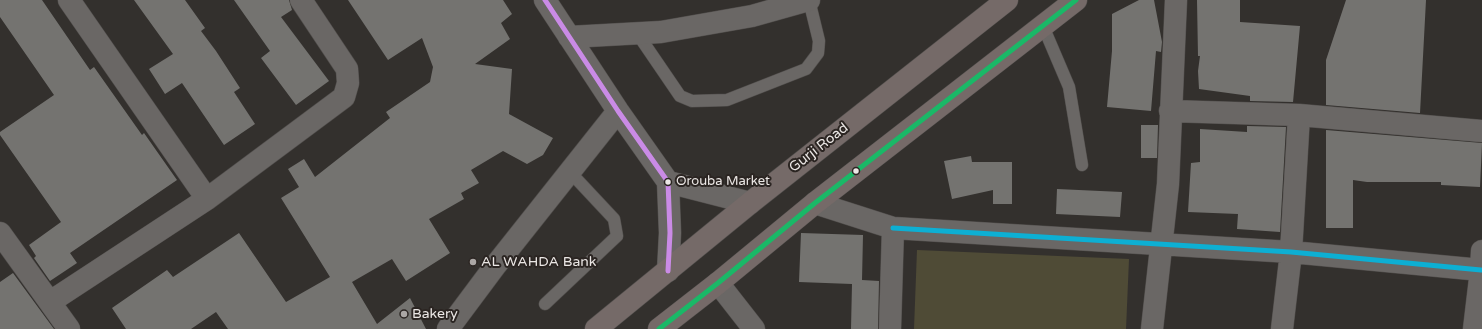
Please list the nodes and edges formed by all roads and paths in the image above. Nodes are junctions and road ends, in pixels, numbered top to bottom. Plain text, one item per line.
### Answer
1 (70, 0) edge
2 (301, 0) edge
3 (545, 0) edge
4 (809, 0) edge
5 (1007, 0) edge
6 (1076, 0) edge
7 (1176, 0) edge
8 (1043, 26) junction
9 (637, 33) junction
10 (569, 37) junction
11 (618, 111) junction
12 (1170, 111) junction
13 (1299, 116) junction
14 (1482, 131) edge
15 (1082, 165) dead end
16 (570, 172) junction
17 (668, 182) junction
18 (207, 198) junction
19 (750, 203) junction
20 (814, 203) junction
21 (893, 228) junction
22 (0, 233) edge
23 (1162, 243) junction
24 (1292, 252) junction
25 (1482, 260) edge
26 (668, 271) junction
27 (718, 283) junction
28 (50, 302) junction
29 (545, 304) dead end
30 (69, 329) edge
31 (448, 329) edge
32 (596, 329) edge
33 (658, 329) edge
34 (754, 329) edge
35 (890, 329) edge
36 (1152, 329) edge
37 (1282, 329) edge
38 (1474, 329) edge

1 - 18 street
2 - 18 street
3 - 10 street
4 - 9 street
4 - 9 lane
5 - 19 highway, Gurji Road
6 - 8 highway
7 - 12 street
8 - 15 lane
8 - 20 highway
9 - 10 street
10 - 11 street
11 - 16 street
11 - 17 street
12 - 13 street
12 - 23 street
13 - 14 street
13 - 24 street
16 - 29 lane
16 - 31 street
17 - 19 street
17 - 26 street
18 - 28 street
19 - 26 highway, Gurji Road
20 - 21 street
20 - 27 highway
21 - 23 street
21 - 35 street
22 - 28 street
23 - 24 street
23 - 36 street
24 - 25 street
24 - 37 street
25 - 38 street
26 - 32 highway, Gurji Road
27 - 33 highway
27 - 34 street
28 - 30 street

